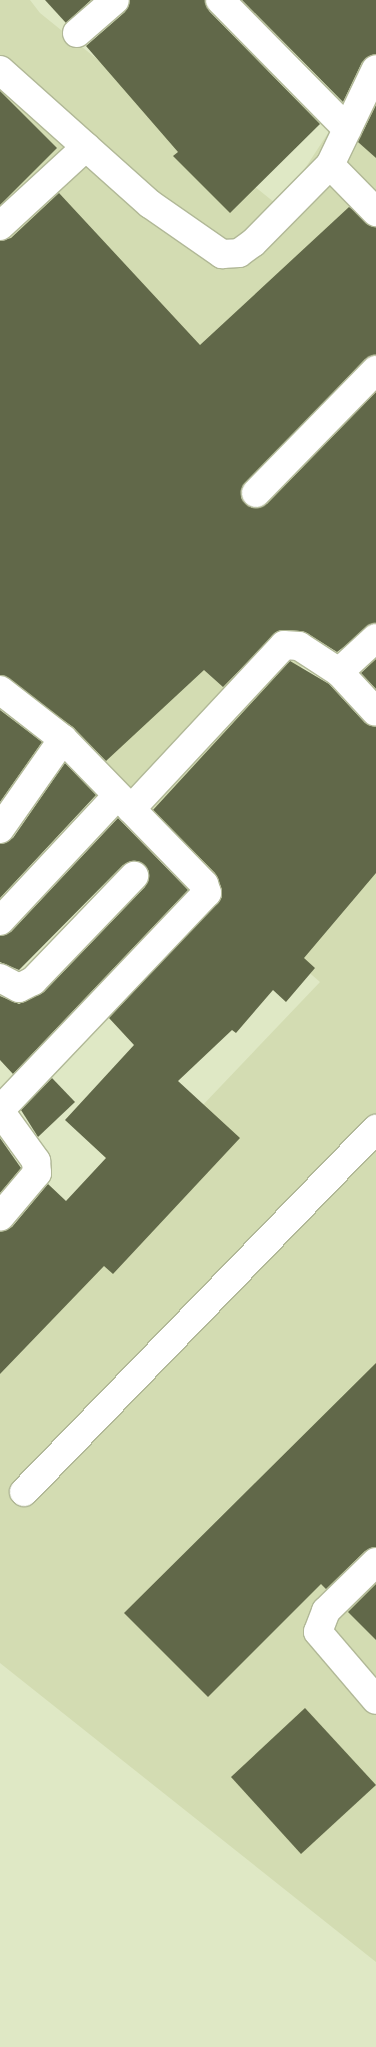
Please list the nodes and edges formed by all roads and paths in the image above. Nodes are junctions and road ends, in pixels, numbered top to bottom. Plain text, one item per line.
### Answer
1 (115, 0) edge
2 (220, 0) edge
3 (77, 33) dead end
4 (376, 69) edge
5 (0, 70) edge
6 (347, 129) junction
7 (86, 147) junction
8 (330, 165) junction
9 (376, 212) edge
10 (0, 226) edge
11 (376, 370) edge
12 (256, 493) dead end
13 (376, 638) edge
14 (339, 672) junction
15 (0, 690) edge
16 (376, 712) edge
17 (64, 738) junction
18 (124, 803) junction
19 (0, 829) edge
20 (134, 876) dead end
21 (0, 921) edge
22 (0, 978) edge
23 (0, 1111) edge
24 (376, 1128) edge
25 (0, 1217) edge
26 (24, 1492) dead end
27 (376, 1562) edge
28 (376, 1700) edge

1 - 3 street
2 - 6 street
4 - 6 street
5 - 7 street
6 - 8 street
7 - 8 street
7 - 10 street
8 - 9 street
11 - 12 street
13 - 14 street
14 - 16 street
14 - 18 street
15 - 17 street
17 - 18 street
17 - 19 street
18 - 21 street
18 - 23 street
20 - 22 street
23 - 25 street
24 - 26 street
27 - 28 street

